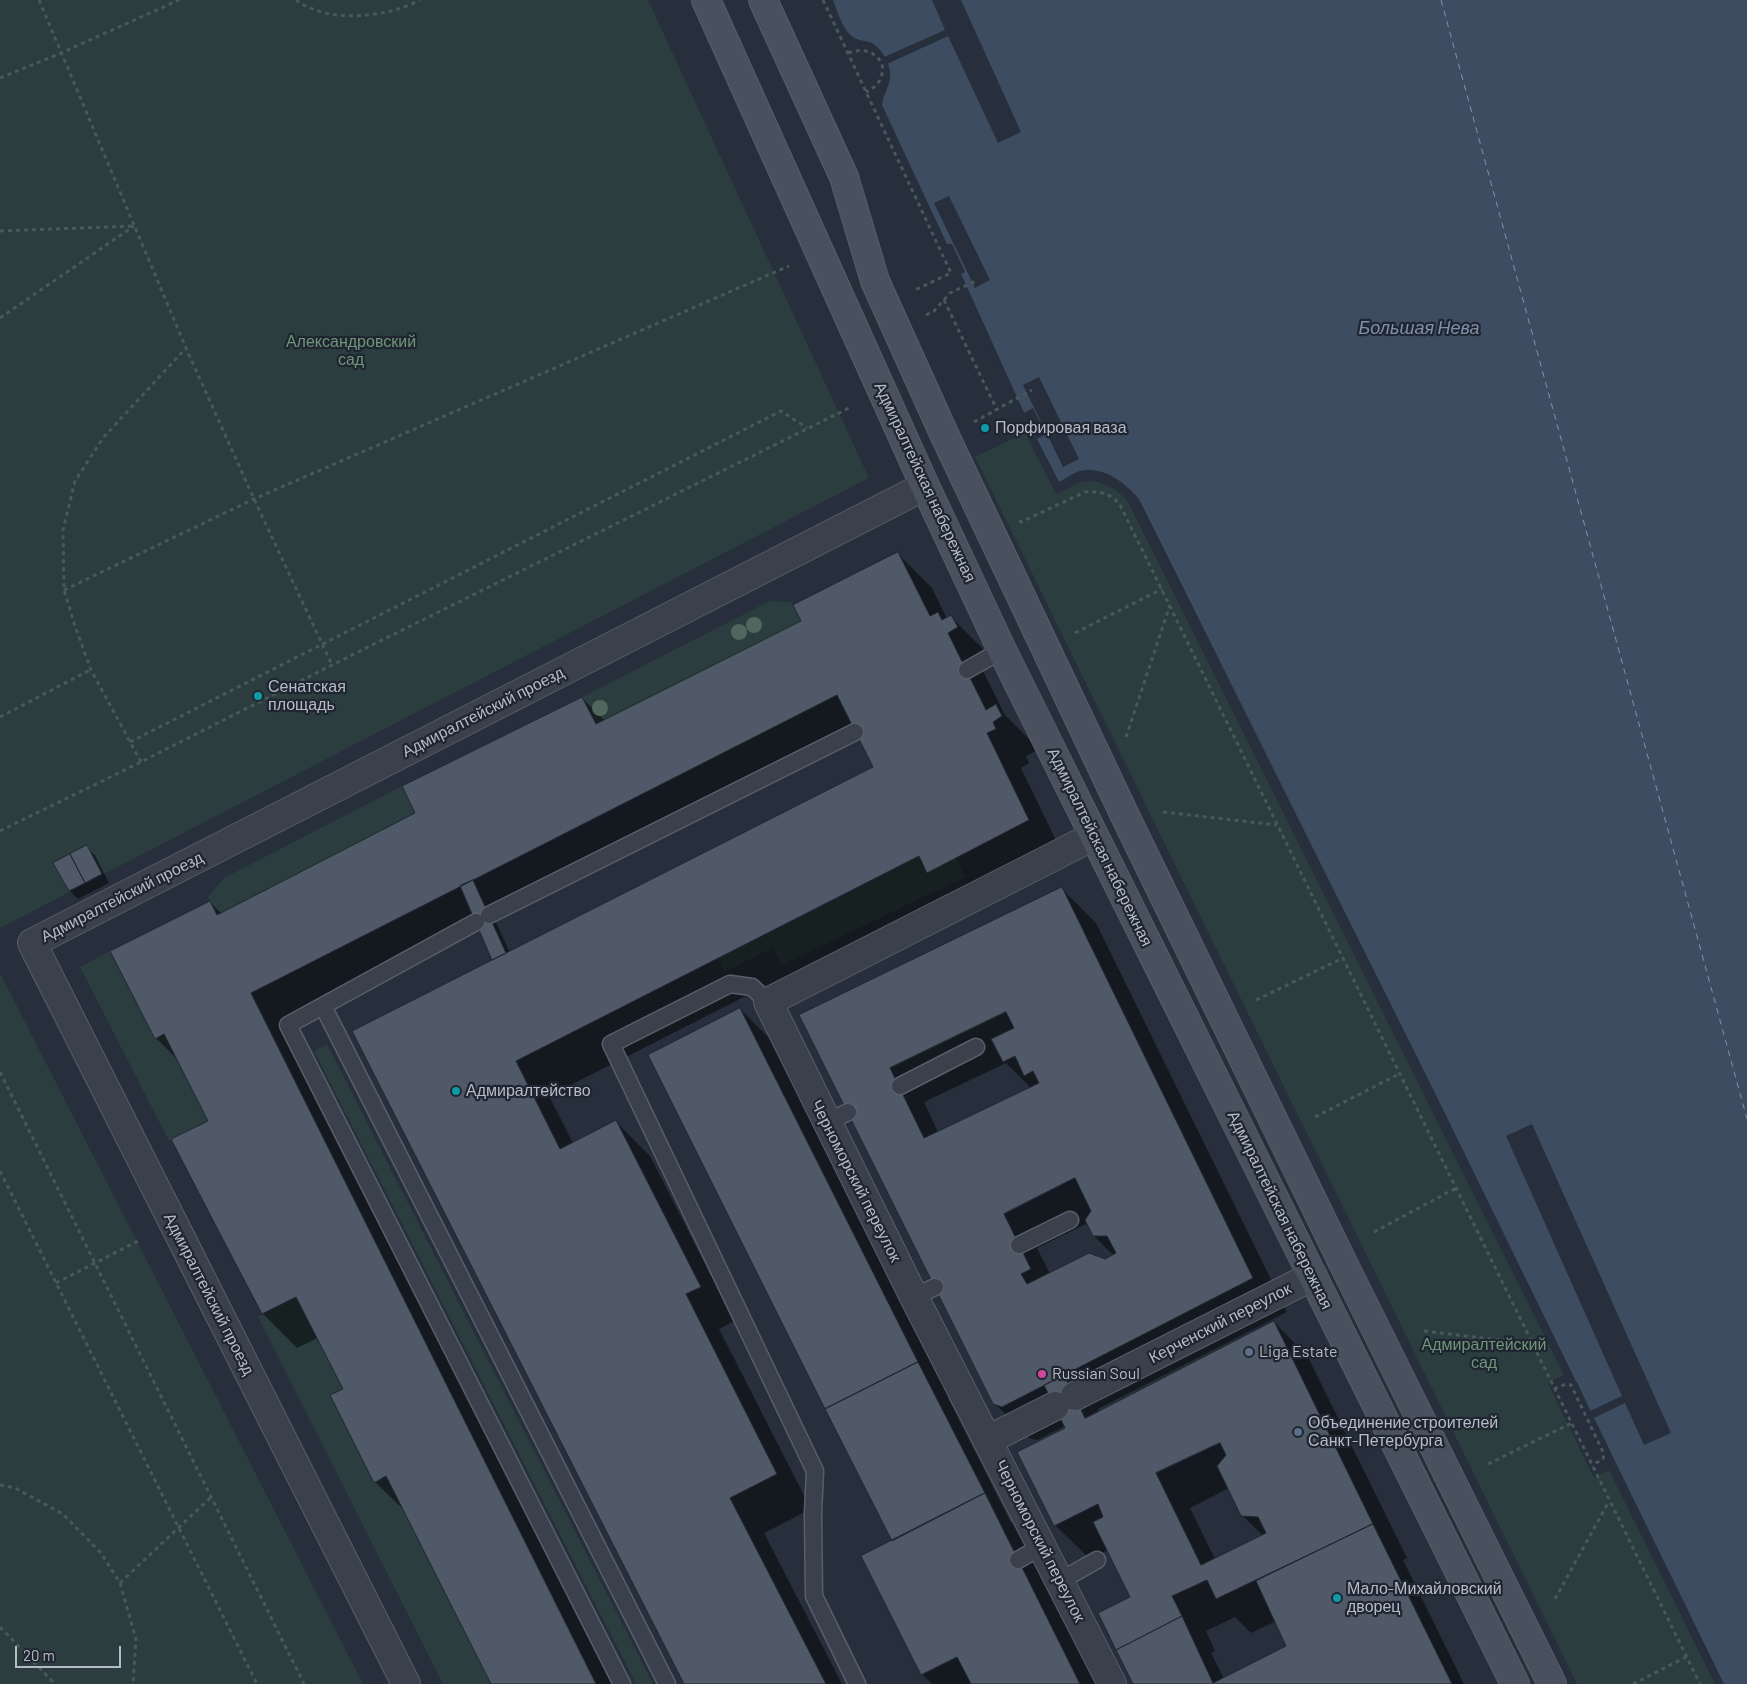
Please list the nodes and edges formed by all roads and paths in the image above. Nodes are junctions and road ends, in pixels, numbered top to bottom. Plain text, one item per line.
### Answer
1 (39, 0) edge
2 (179, 0) edge
3 (296, 0) edge
4 (420, 0) edge
5 (706, 0) edge
6 (763, 0) edge
7 (823, 0) edge
8 (61, 53) junction
9 (848, 53) junction
10 (0, 78) edge
11 (866, 92) junction
12 (134, 226) junction
13 (0, 231) edge
14 (789, 266) dead end
15 (976, 281) dead end
16 (912, 292) dead end
17 (944, 300) junction
18 (926, 315) dead end
19 (0, 318) edge
20 (186, 348) junction
21 (1032, 390) dead end
22 (851, 407) dead end
23 (997, 410) junction
24 (975, 422) dead end
25 (808, 428) junction
26 (925, 486) junction
27 (254, 499) junction
28 (1021, 522) dead end
29 (1162, 589) junction
30 (64, 590) junction
31 (1170, 605) junction
32 (1075, 632) dead end
33 (322, 644) junction
34 (1002, 650) junction
35 (332, 665) junction
36 (91, 670) junction
37 (967, 670) dead end
38 (0, 717) edge
39 (855, 732) dead end
40 (1126, 737) dead end
41 (130, 742) junction
42 (141, 762) junction
43 (1163, 812) dead end
44 (1277, 825) junction
45 (0, 831) edge
46 (1094, 836) junction
47 (1343, 958) junction
48 (1256, 1000) dead end
49 (768, 1002) junction
50 (323, 1006) junction
51 (976, 1047) dead end
52 (0, 1072) edge
53 (1400, 1074) junction
54 (900, 1086) dead end
55 (1315, 1117) dead end
56 (0, 1171) edge
57 (1456, 1188) junction
58 (1070, 1220) dead end
59 (1374, 1232) dead end
60 (138, 1241) dead end
61 (1019, 1245) dead end
62 (95, 1262) junction
63 (1313, 1276) junction
64 (56, 1283) junction
65 (1424, 1331) dead end
66 (1533, 1344) junction
67 (1554, 1389) junction
68 (1572, 1423) junction
69 (988, 1440) junction
70 (1488, 1464) dead end
71 (1592, 1465) junction
72 (0, 1485) edge
73 (212, 1497) junction
74 (1610, 1500) junction
75 (179, 1528) junction
76 (1042, 1546) junction
77 (1018, 1560) dead end
78 (1097, 1560) dead end
79 (1060, 1581) junction
80 (120, 1582) junction
81 (1555, 1599) dead end
82 (0, 1627) edge
83 (1686, 1657) junction
84 (55, 1684) edge
85 (134, 1684) edge
86 (257, 1684) edge
87 (304, 1684) edge
88 (406, 1684) edge
89 (622, 1684) edge
90 (667, 1684) edge
91 (857, 1684) edge
92 (1112, 1684) edge
93 (1515, 1684) edge
94 (1552, 1684) edge
95 (1633, 1684) edge
96 (1700, 1684) edge

1 - 8 path
2 - 8 path
3 - 4 path
5 - 26 main road, Адмиралтейская набережная
6 - 94 main road, Адмиралтейская набережная
7 - 9 path
8 - 10 path
8 - 12 path
9 - 11 path
9 - 11 path
11 - 16 path
12 - 13 path
12 - 19 path
12 - 20 path
14 - 27 path
15 - 17 path
17 - 18 path
17 - 23 path
20 - 27 path
20 - 30 path
21 - 23 path
22 - 25 path
23 - 24 path
25 - 33 path
25 - 35 path
26 - 34 main road, Адмиралтейская набережная
26 - 88 street, Адмиралтейский проезд
27 - 30 path
27 - 33 path
28 - 29 path
29 - 31 path
29 - 32 path
30 - 36 path
31 - 40 path
31 - 44 path
33 - 35 path
33 - 41 path
34 - 37 lane
34 - 46 main road, Адмиралтейская набережная
35 - 42 path
36 - 38 path
36 - 41 path
39 - 50 lane
41 - 42 path
42 - 45 path
43 - 44 path
44 - 47 path
46 - 49 street
46 - 63 main road, Адмиралтейская набережная
47 - 48 path
47 - 53 path
49 - 69 street, Черноморский переулок
49 - 91 lane
50 - 89 lane
50 - 90 lane
51 - 54 lane
52 - 62 path
53 - 55 path
53 - 57 path
56 - 64 path
57 - 59 path
57 - 66 path
58 - 61 lane
60 - 62 path
62 - 64 path
62 - 73 path
63 - 69 street, Керченский переулок
63 - 93 main road, Адмиралтейская набережная
64 - 75 path
65 - 66 path
66 - 67 path
67 - 68 path
67 - 71 path
68 - 70 path
68 - 71 path
69 - 76 street, Черноморский переулок
71 - 74 path
72 - 80 path
73 - 75 path
73 - 87 path
74 - 81 path
74 - 83 path
75 - 80 path
75 - 86 path
76 - 77 lane
76 - 79 street, Черноморский переулок
78 - 79 lane
79 - 92 street, Черноморский переулок
80 - 85 path
82 - 84 path
83 - 95 path
83 - 96 path

